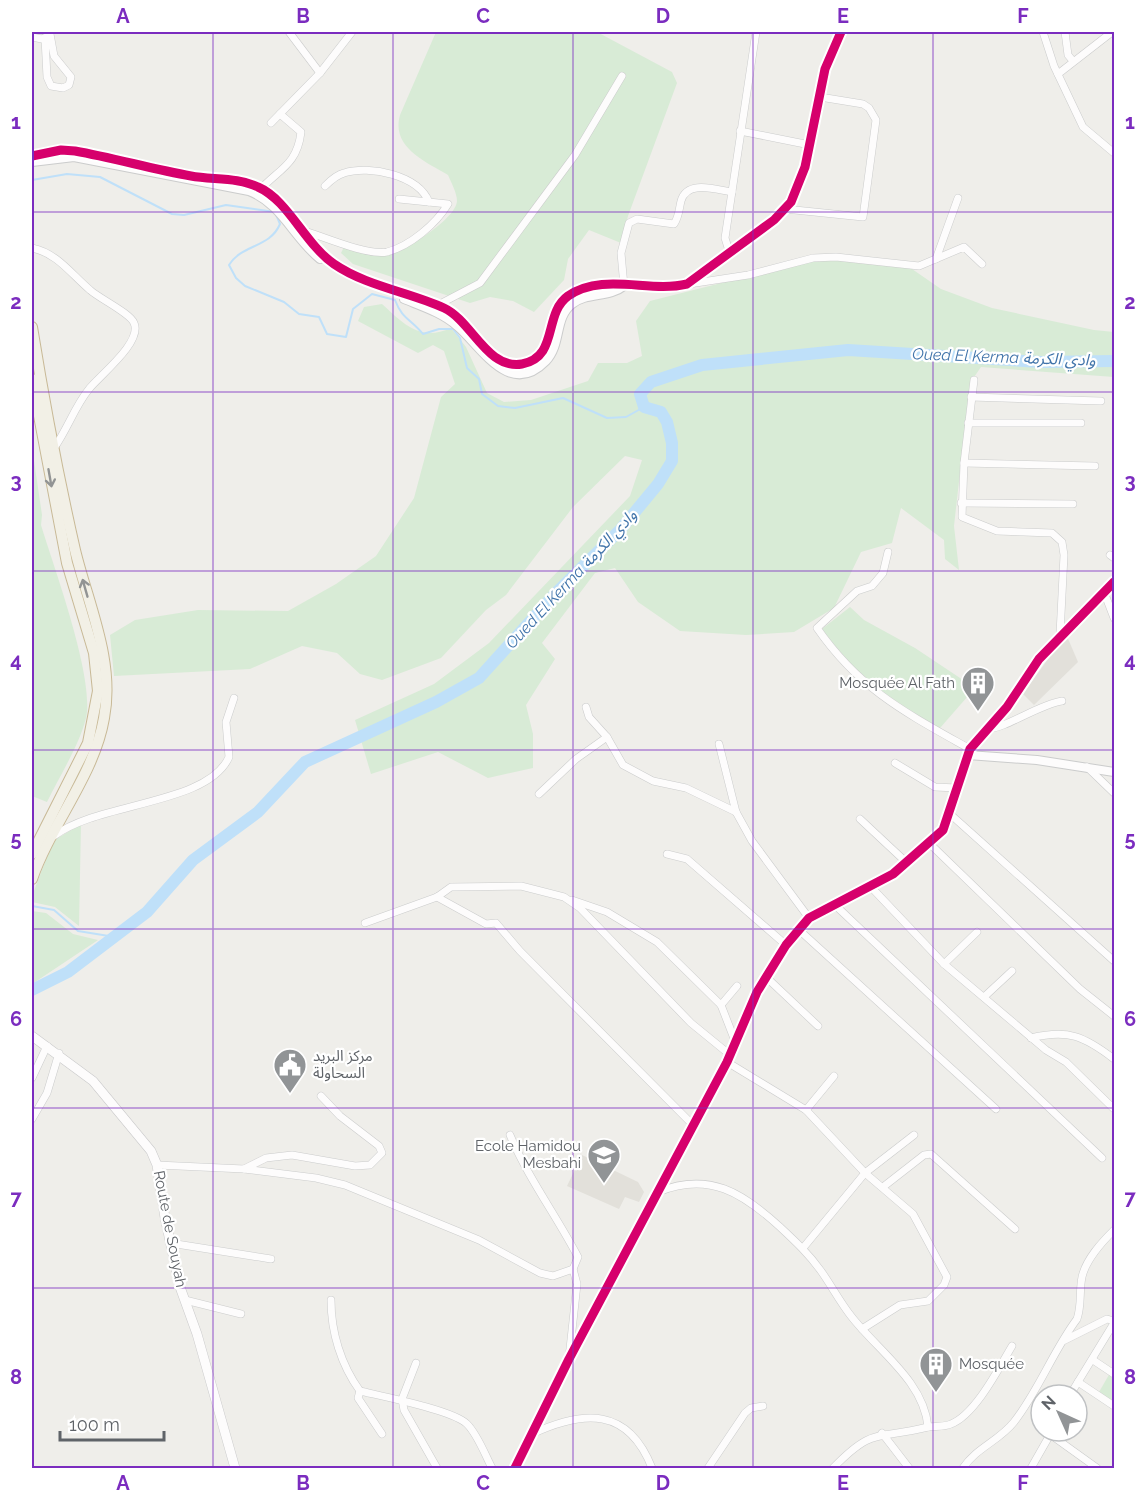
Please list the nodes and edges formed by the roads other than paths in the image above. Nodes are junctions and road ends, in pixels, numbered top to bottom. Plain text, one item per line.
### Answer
1 (289, 32) edge
2 (352, 32) edge
3 (756, 32) edge
4 (841, 32) edge
5 (1043, 32) edge
6 (1065, 32) edge
7 (1112, 32) edge
8 (49, 35) edge
9 (32, 38) edge
10 (1073, 61) junction
11 (320, 73) junction
12 (1058, 74) junction
13 (622, 76) dead end
14 (820, 97) junction
15 (280, 114) junction
16 (271, 123) dead end
17 (740, 131) junction
18 (810, 145) junction
19 (1114, 153) edge
20 (32, 156) edge
21 (32, 162) edge
22 (325, 186) dead end
23 (259, 191) junction
24 (732, 192) junction
25 (958, 198) dead end
26 (399, 199) dead end
27 (429, 202) junction
28 (785, 209) junction
29 (298, 229) junction
30 (32, 248) edge
31 (730, 254) junction
32 (936, 259) junction
33 (982, 264) dead end
34 (687, 284) junction
35 (624, 286) junction
36 (438, 306) junction
37 (429, 310) junction
38 (32, 327) edge
39 (32, 379) edge
40 (974, 380) dead end
41 (971, 397) junction
42 (1101, 401) dead end
43 (968, 423) junction
44 (1081, 423) dead end
45 (54, 448) junction
46 (964, 463) junction
47 (1095, 466) dead end
48 (961, 503) junction
49 (1073, 504) dead end
50 (888, 552) dead end
51 (1114, 582) edge
52 (1104, 592) junction
53 (1114, 618) edge
54 (1060, 634) junction
55 (234, 698) dead end
56 (1062, 701) dead end
57 (586, 706) dead end
58 (985, 729) junction
59 (607, 737) junction
60 (719, 744) dead end
61 (969, 752) junction
62 (895, 763) dead end
63 (1087, 767) junction
64 (1114, 772) edge
65 (957, 788) junction
66 (1114, 793) edge
67 (540, 794) dead end
68 (736, 812) junction
69 (950, 814) junction
70 (860, 819) dead end
71 (48, 841) junction
72 (929, 843) junction
73 (32, 854) edge
74 (667, 854) dead end
75 (906, 862) junction
76 (32, 879) edge
77 (871, 887) junction
78 (437, 897) junction
79 (564, 897) junction
80 (835, 905) junction
81 (809, 918) junction
82 (365, 923) dead end
83 (798, 929) junction
84 (977, 932) dead end
85 (786, 945) junction
86 (1114, 961) edge
87 (944, 964) junction
88 (1012, 971) dead end
89 (766, 977) junction
90 (736, 986) dead end
91 (984, 997) junction
92 (722, 1005) junction
93 (1114, 1016) edge
94 (818, 1026) dead end
95 (32, 1036) edge
96 (1030, 1038) junction
97 (735, 1041) junction
98 (47, 1046) junction
99 (59, 1053) junction
100 (728, 1058) junction
101 (1114, 1059) edge
102 (834, 1076) dead end
103 (32, 1078) edge
104 (321, 1096) dead end
105 (996, 1109) dead end
106 (1114, 1109) edge
107 (806, 1110) junction
108 (32, 1119) edge
109 (694, 1126) junction
110 (510, 1135) dead end
111 (914, 1135) dead end
112 (1102, 1158) dead end
113 (158, 1165) junction
114 (244, 1169) junction
115 (865, 1173) junction
116 (883, 1187) junction
117 (658, 1191) junction
118 (1015, 1229) dead end
119 (1114, 1230) edge
120 (170, 1243) junction
121 (803, 1248) junction
122 (270, 1259) dead end
123 (573, 1269) junction
124 (185, 1300) junction
125 (331, 1300) dead end
126 (241, 1314) dead end
127 (1114, 1322) edge
128 (862, 1329) junction
129 (1065, 1340) junction
130 (1012, 1346) dead end
131 (569, 1359) junction
132 (1093, 1360) junction
133 (416, 1364) dead end
134 (1114, 1374) edge
135 (1078, 1383) edge
136 (1089, 1390) edge
137 (360, 1391) junction
138 (402, 1399) junction
139 (763, 1406) dead end
140 (1114, 1406) edge
141 (928, 1427) junction
142 (882, 1433) junction
143 (382, 1434) dead end
144 (532, 1434) junction
145 (1045, 1443) edge
146 (1064, 1443) edge
147 (235, 1468) edge
148 (437, 1468) edge
149 (492, 1468) edge
150 (515, 1468) edge
151 (652, 1468) edge
152 (708, 1468) edge
153 (833, 1468) edge
154 (909, 1468) edge
155 (963, 1468) edge
156 (1031, 1468) edge
157 (1097, 1468) edge

1 - 11 street
2 - 11 street
3 - 17 street
4 - 14 street
5 - 12 street
6 - 10 street
7 - 10 street
8 - 8 street
8 - 9 street
10 - 12 street
11 - 15 street
12 - 19 street
13 - 36 street
14 - 18 street
14 - 28 street
15 - 16 street
15 - 23 street
17 - 18 street
17 - 24 street
18 - 28 street
20 - 23 street
21 - 23 street
22 - 27 street
23 - 29 street
23 - 37 street
24 - 31 street
24 - 35 street
25 - 32 street
26 - 27 street
27 - 29 street
28 - 31 street
29 - 36 street
30 - 45 street
31 - 34 street
32 - 33 street
32 - 34 street
34 - 35 street
35 - 36 street
35 - 37 street
36 - 37 street
38 - 45 highway
39 -> 73 highway
40 - 41 street
41 - 42 street
41 - 43 street
43 - 44 street
43 - 46 street
71 -> 45 highway
46 - 47 street
46 - 48 street
48 - 49 street
48 - 54 street
50 - 61 street
51 - 52 street
52 - 53 street
52 - 54 street
54 - 58 street
55 - 71 street
56 - 58 street
57 - 59 street
58 - 61 street
59 - 67 street
59 - 68 street
60 - 68 street
61 - 63 street
61 - 65 street
62 - 65 street
63 - 64 street
63 - 66 street
65 - 69 street
68 - 81 street
69 - 72 street
69 - 86 street
70 - 75 street
71 - 76 highway
72 - 75 street
72 - 93 street
74 - 85 street
75 - 77 street
77 - 80 street
77 - 87 street
78 - 79 street
78 - 82 street
78 - 109 street
79 - 92 street
79 - 100 street
80 - 81 street
80 - 112 street
81 - 83 street
83 - 85 street
83 - 105 street
84 - 87 street
85 - 89 street
87 - 91 street
88 - 91 street
89 - 94 street
89 - 97 street
90 - 92 street
91 - 96 street
92 - 97 street
95 - 98 main road, Route de Souyah
96 - 101 street
96 - 106 street
97 - 100 street
98 - 99 main road, Route de Souyah
98 - 103 street
99 - 108 street
99 - 113 main road, Route de Souyah
100 - 107 street
100 - 109 street
102 - 107 street
104 - 114 street
107 - 115 street
109 - 117 street
110 - 123 street
111 - 115 street
113 - 114 street
113 - 120 main road, Route de Souyah
114 - 123 street
115 - 116 street
115 - 121 street
116 - 118 street
116 - 128 street
117 - 121 street
117 - 131 street
119 - 129 street
120 - 122 street
120 - 124 main road, Route de Souyah
121 - 128 street
123 - 131 street
124 - 126 street
124 - 147 main road, Route de Souyah
125 - 137 street
127 - 129 street
127 - 132 street
128 - 141 street
129 - 155 street
130 - 141 street
131 - 144 street
132 - 134 street
132 - 135 street
133 - 138 street
136 - 140 street
137 - 138 street
137 - 143 street
138 - 148 street
138 - 149 street
139 - 152 street
141 - 142 street
142 - 153 street
142 - 154 street
144 - 150 street
144 - 151 street
145 - 156 street
146 - 157 street

